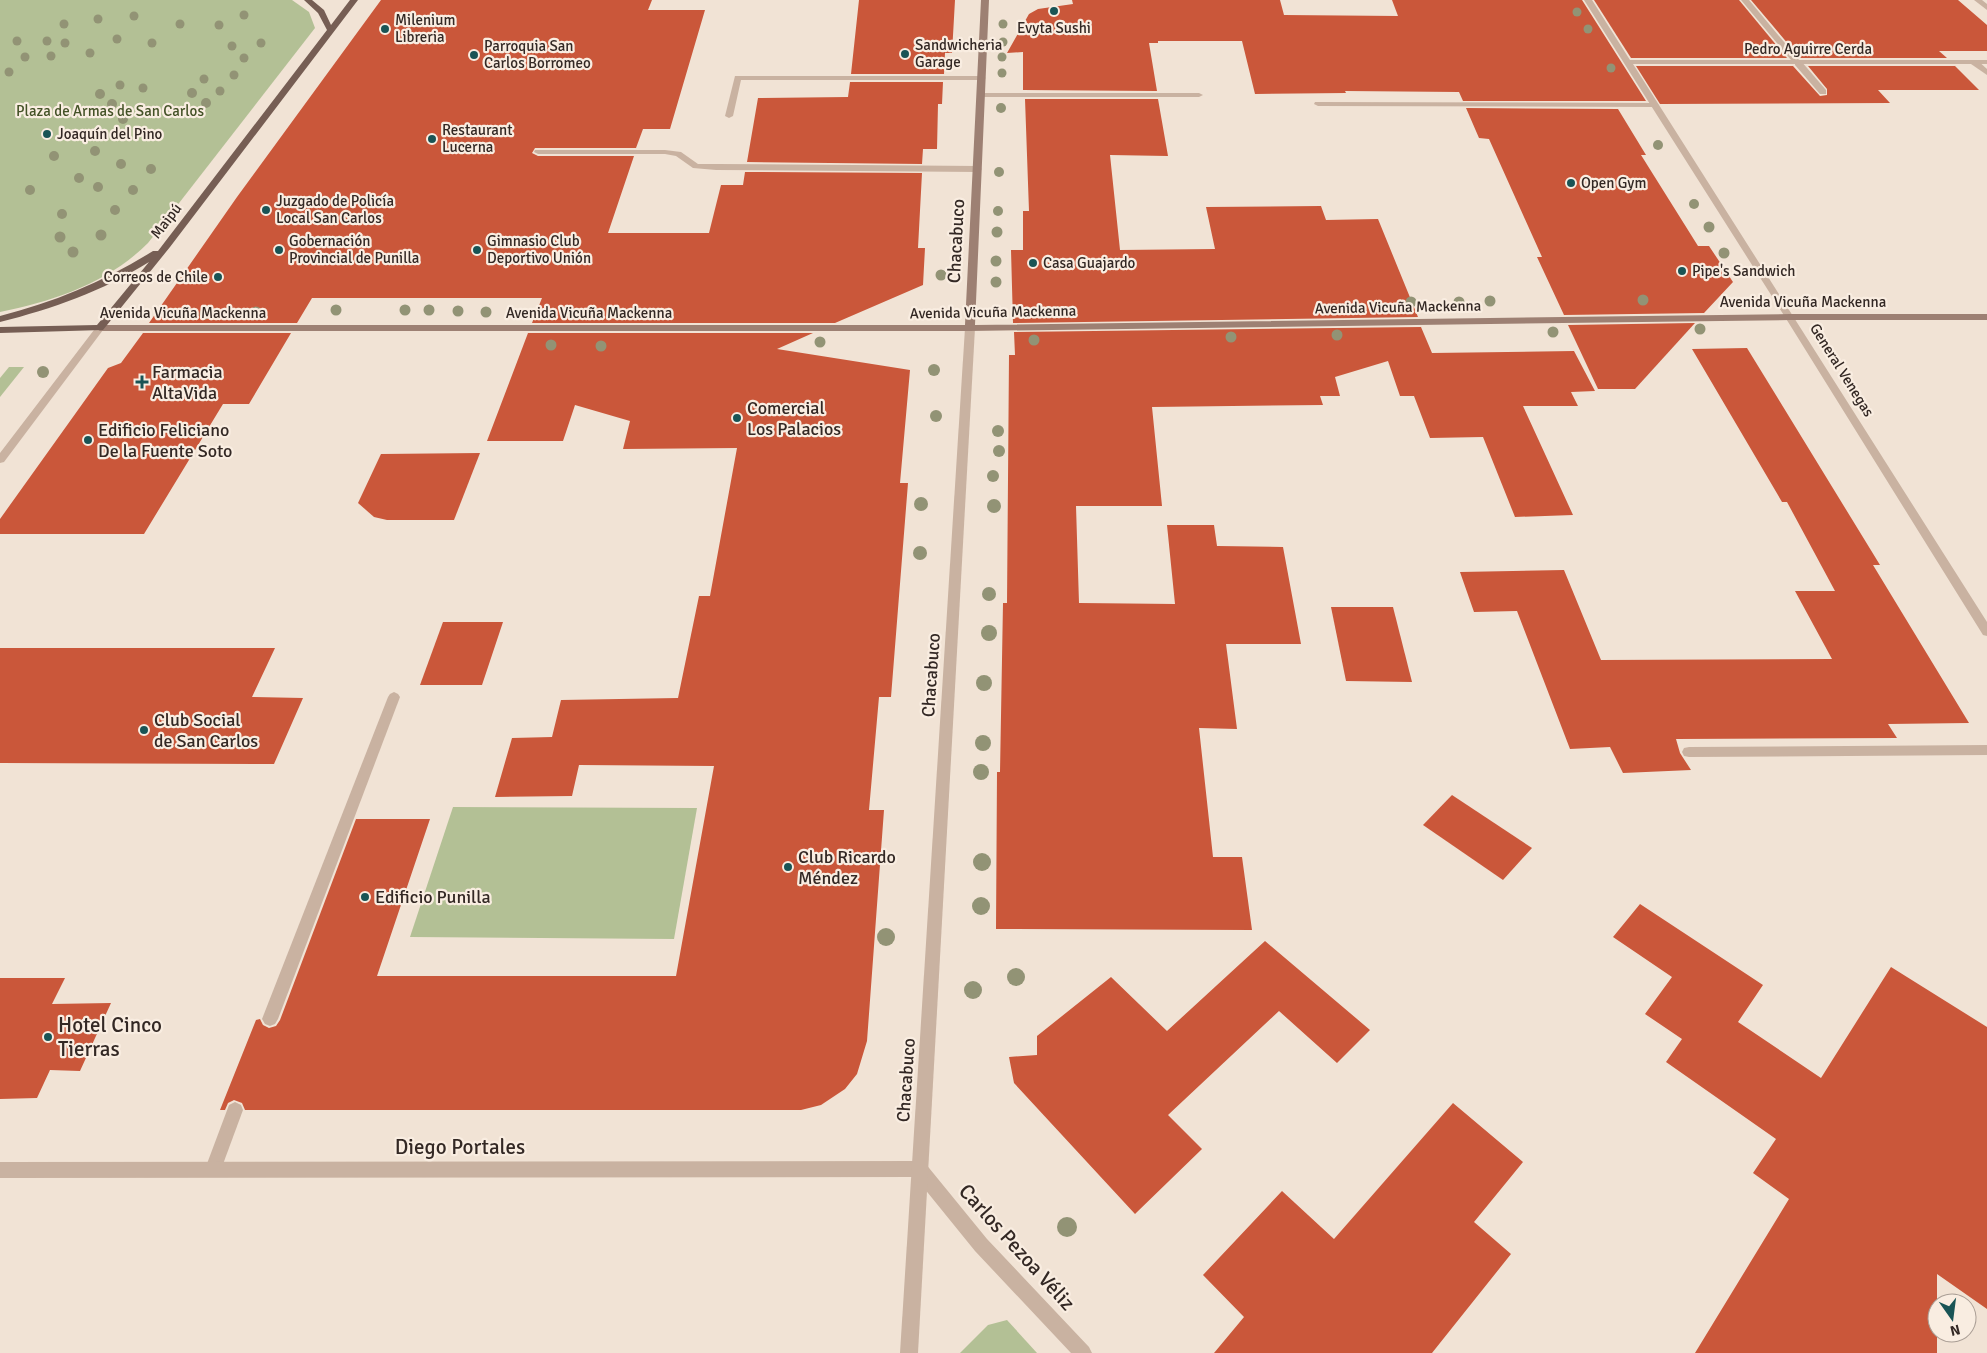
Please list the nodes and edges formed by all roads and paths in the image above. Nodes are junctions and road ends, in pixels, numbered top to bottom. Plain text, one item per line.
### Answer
1 (308, 0) edge
2 (354, 0) edge
3 (985, 0) edge
4 (1588, 0) edge
5 (1744, 0) edge
6 (1978, 0) edge
7 (1987, 8) edge
8 (331, 31) junction
9 (1628, 62) junction
10 (1974, 62) junction
11 (1987, 62) edge
12 (1798, 63) junction
13 (1987, 74) edge
14 (982, 78) junction
15 (1824, 92) dead end
16 (982, 95) junction
17 (1199, 95) dead end
18 (1318, 104) dead end
19 (1656, 105) junction
20 (729, 116) dead end
21 (538, 152) dead end
22 (978, 169) junction
23 (167, 245) junction
24 (1790, 316) junction
25 (1987, 317) edge
26 (0, 319) edge
27 (100, 328) junction
28 (970, 328) junction
29 (0, 330) edge
30 (0, 460) edge
31 (1987, 632) edge
32 (394, 697) dead end
33 (1987, 750) edge
34 (1689, 752) dead end
35 (270, 1019) dead end
36 (235, 1110) dead end
37 (213, 1169) junction
38 (919, 1169) junction
39 (0, 1170) edge
40 (909, 1353) edge
41 (1083, 1353) edge

1 - 8 main road
2 - 8 main road, Maipú
3 - 14 main road, Chacabuco
4 - 9 street, General Venegas
5 - 12 street
6 - 7 street
8 - 23 main road, Maipú
9 - 12 street, Pedro Aguirre Cerda
9 - 19 street, General Venegas
10 - 11 street, Pedro Aguirre Cerda
10 - 12 street, Pedro Aguirre Cerda
10 - 13 street
12 - 15 street
14 - 16 main road, Chacabuco
14 - 20 street
16 - 17 street
16 - 22 main road, Chacabuco
18 - 19 street
19 - 24 street, General Venegas
21 - 22 street
22 - 28 main road, Chacabuco
23 - 26 main road
23 - 27 main road, Maipú
24 - 25 main road, Avenida Vicuña Mackenna
24 - 28 main road, Avenida Vicuña Mackenna
24 - 31 street, General Venegas
27 - 28 main road, Avenida Vicuña Mackenna
27 - 29 main road, Avenida Vicuña Mackenna
27 - 30 street, Maipú
28 - 38 street, Chacabuco
32 - 35 street
33 - 34 street
36 - 37 street
37 - 38 street, Diego Portales
37 - 39 street, Diego Portales
38 - 40 street, Chacabuco
38 - 41 street, Carlos Pezoa Véliz

